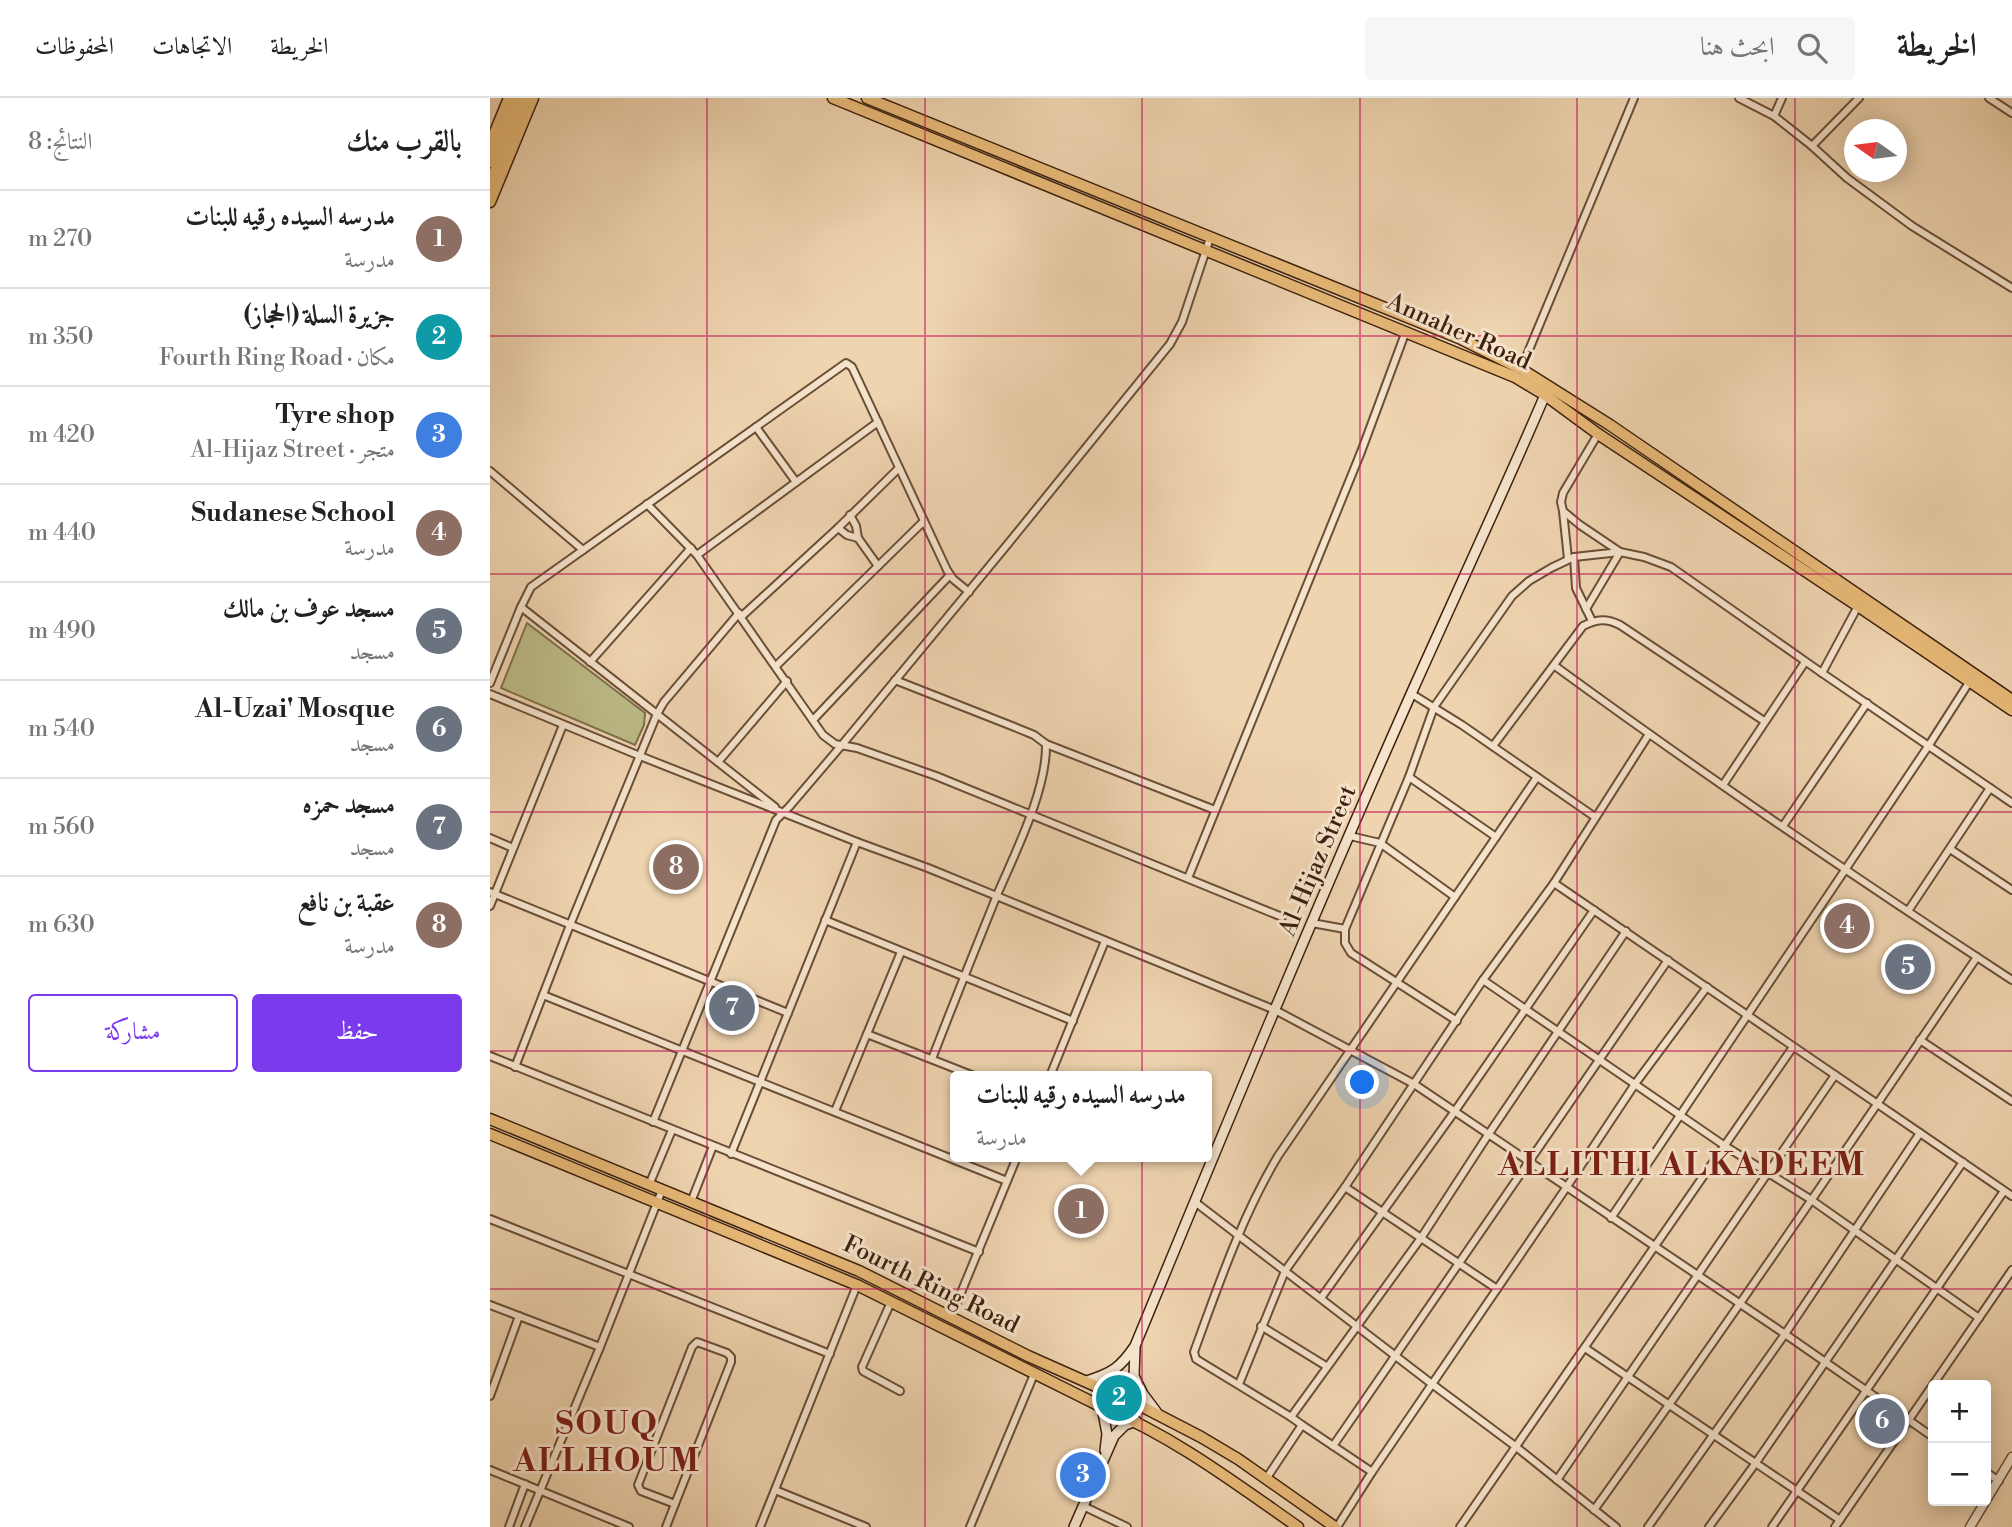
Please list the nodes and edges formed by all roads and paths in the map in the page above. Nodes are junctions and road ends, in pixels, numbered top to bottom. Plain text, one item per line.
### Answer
1 (509, 98) edge
2 (517, 98) edge
3 (525, 98) edge
4 (533, 98) edge
5 (833, 98) edge
6 (867, 98) edge
7 (1634, 98) edge
8 (1740, 98) edge
9 (1782, 98) edge
10 (1854, 98) edge
11 (1859, 98) edge
12 (1989, 98) edge
13 (1850, 107) junction
14 (2012, 113) edge
15 (1774, 116) junction
16 (490, 144) edge
17 (1812, 146) junction
18 (490, 162) edge
19 (490, 183) edge
20 (490, 202) edge
21 (1210, 238) junction
22 (1206, 250) junction
23 (2012, 288) edge
24 (1406, 331) junction
25 (1521, 369) junction
26 (1545, 395) junction
27 (878, 422) junction
28 (756, 427) junction
29 (1598, 434) junction
30 (900, 468) junction
31 (490, 471) edge
32 (796, 482) junction
33 (648, 504) junction
34 (1563, 511) junction
35 (850, 516) junction
36 (924, 521) junction
37 (838, 528) junction
38 (858, 538) junction
39 (691, 548) junction
40 (583, 550) junction
41 (1620, 552) junction
42 (697, 555) junction
43 (1571, 558) junction
44 (878, 566) junction
45 (950, 575) junction
46 (969, 592) junction
47 (1858, 606) junction
48 (521, 607) junction
49 (1586, 609) junction
50 (740, 615) junction
51 (1592, 621) junction
52 (590, 662) junction
53 (1805, 662) junction
54 (776, 666) junction
55 (1555, 666) junction
56 (1822, 673) junction
57 (895, 680) junction
58 (787, 681) junction
59 (1970, 681) junction
60 (490, 683) edge
61 (490, 694) edge
62 (1412, 694) junction
63 (2012, 699) edge
64 (1867, 703) junction
65 (1434, 707) junction
66 (2012, 710) edge
67 (657, 714) junction
68 (813, 720) junction
69 (1764, 721) junction
70 (563, 725) junction
71 (1649, 734) junction
72 (1046, 744) junction
73 (841, 746) junction
74 (1493, 746) junction
75 (1929, 746) junction
76 (640, 756) junction
77 (718, 762) junction
78 (1409, 777) junction
79 (1537, 777) junction
80 (1723, 785) junction
81 (1990, 788) junction
82 (2012, 803) edge
83 (1215, 810) junction
84 (782, 813) junction
85 (1031, 815) junction
86 (1595, 817) junction
87 (1783, 826) junction
88 (1350, 836) junction
89 (1496, 837) junction
90 (490, 838) edge
91 (857, 842) junction
92 (1380, 843) junction
93 (513, 848) junction
94 (1950, 849) junction
95 (1845, 870) junction
96 (1188, 878) junction
97 (1554, 883) junction
98 (2012, 890) edge
99 (493, 893) edge
100 (997, 897) junction
101 (1455, 897) junction
102 (490, 906) edge
103 (1594, 910) junction
104 (1908, 911) junction
105 (1282, 917) dead end
106 (825, 920) junction
107 (1312, 923) junction
108 (570, 925) junction
109 (1345, 929) junction
110 (1626, 931) junction
111 (1105, 941) junction
112 (901, 952) junction
113 (1977, 957) junction
114 (1668, 960) junction
115 (964, 976) junction
116 (1483, 980) junction
117 (2012, 981) edge
118 (710, 982) junction
119 (1396, 983) junction
120 (1707, 987) junction
121 (543, 995) junction
122 (1524, 1009) junction
123 (1275, 1010) junction
124 (788, 1013) junction
125 (1748, 1015) junction
126 (1073, 1021) junction
127 (1457, 1021) junction
128 (1558, 1032) junction
129 (867, 1034) junction
130 (1920, 1040) junction
131 (1793, 1047) junction
132 (1350, 1049) junction
133 (683, 1050) junction
134 (490, 1056) edge
135 (932, 1059) junction
136 (1598, 1060) junction
137 (515, 1067) junction
138 (962, 1071) edge
139 (1052, 1071) edge
140 (1835, 1075) junction
141 (761, 1081) junction
142 (1414, 1084) junction
143 (1635, 1084) junction
144 (2012, 1101) edge
145 (1878, 1103) junction
146 (835, 1111) junction
147 (1455, 1111) junction
148 (1680, 1115) junction
149 (490, 1119) edge
150 (653, 1122) junction
151 (672, 1130) junction
152 (1920, 1133) junction
153 (490, 1134) edge
154 (1488, 1135) junction
155 (713, 1146) junction
156 (1725, 1146) junction
157 (731, 1154) junction
158 (950, 1158) edge
159 (1212, 1161) edge
160 (960, 1162) edge
161 (1015, 1162) edge
162 (1212, 1162) edge
163 (1529, 1162) junction
164 (1963, 1162) junction
165 (1769, 1174) junction
166 (1007, 1181) junction
167 (649, 1185) junction
168 (1345, 1186) junction
169 (1566, 1188) junction
170 (662, 1190) junction
171 (2004, 1191) junction
172 (2012, 1196) edge
173 (1811, 1199) junction
174 (657, 1202) junction
175 (691, 1202) junction
176 (1195, 1202) junction
177 (1382, 1212) junction
178 (1611, 1218) junction
179 (490, 1219) edge
180 (1855, 1230) junction
181 (1239, 1237) junction
182 (1421, 1238) junction
183 (1654, 1247) junction
184 (979, 1251) junction
185 (1896, 1259) junction
186 (1459, 1263) junction
187 (2012, 1270) edge
188 (1285, 1271) junction
189 (629, 1274) junction
190 (1697, 1276) junction
191 (857, 1285) junction
192 (1497, 1289) junction
193 (1937, 1289) junction
194 (1321, 1298) junction
195 (891, 1302) junction
196 (1740, 1304) junction
197 (490, 1305) edge
198 (519, 1317) junction
199 (951, 1317) junction
200 (1979, 1318) junction
201 (1261, 1326) junction
202 (1356, 1326) junction
203 (1785, 1334) junction
204 (1135, 1346) junction
205 (600, 1347) junction
206 (1585, 1348) junction
207 (830, 1354) junction
208 (1396, 1356) junction
209 (1826, 1362) junction
210 (1326, 1366) junction
211 (1035, 1372) junction
212 (1627, 1377) junction
213 (1087, 1381) junction
214 (492, 1382) edge
215 (1239, 1384) junction
216 (1432, 1384) junction
217 (1866, 1390) junction
218 (900, 1391) dead end
219 (490, 1396) edge
220 (1670, 1405) junction
221 (1102, 1407) junction
222 (1158, 1415) junction
223 (1291, 1417) junction
224 (1908, 1419) junction
225 (1136, 1421) junction
226 (1302, 1425) junction
227 (1928, 1433) edge
228 (1712, 1435) junction
229 (1333, 1446) junction
230 (1515, 1446) junction
231 (1104, 1455) junction
232 (2012, 1457) edge
233 (1755, 1464) junction
234 (490, 1470) edge
235 (1371, 1472) junction
236 (1991, 1475) edge
237 (1266, 1479) junction
238 (1557, 1480) junction
239 (1999, 1481) junction
240 (525, 1485) junction
241 (540, 1490) junction
242 (775, 1490) junction
243 (1797, 1492) junction
244 (676, 1504) junction
245 (1083, 1506) junction
246 (1594, 1510) junction
247 (1840, 1520) junction
248 (509, 1527) edge
249 (525, 1527) edge
250 (629, 1527) edge
251 (666, 1527) edge
252 (760, 1527) edge
253 (866, 1527) edge
254 (970, 1527) edge
255 (1074, 1527) edge
256 (1127, 1527) edge
257 (1298, 1527) edge
258 (1336, 1527) edge
259 (1460, 1527) edge
260 (1616, 1527) edge
261 (1648, 1527) edge
262 (1709, 1527) edge
263 (1772, 1527) edge
264 (1835, 1527) edge
265 (1970, 1527) edge

1 - 16 main road
2 - 18 main road
3 - 19 main road
4 - 20 main road
5 - 22 main road, Annaher Road
6 - 21 main road, Annaher Road
7 - 25 street
8 - 15 street
9 - 15 street
10 - 13 street
11 - 13 street
12 - 14 street
13 - 17 street
15 - 17 street
17 - 23 street
21 - 22 street
21 - 25 main road, Annaher Road
22 - 24 main road, Annaher Road
22 - 46 street
24 - 26 main road, Annaher Road
24 - 83 street
25 - 63 main road, Annaher Road
26 - 29 main road, Annaher Road
26 - 62 main road, Al-Hijaz Street
27 - 28 street
27 - 30 street
27 - 32 street
28 - 32 street
28 - 33 street
29 - 34 street
29 - 47 main road, Annaher Road
30 - 35 street
30 - 36 street
31 - 40 street
32 - 42 street
33 - 39 street
33 - 40 street
34 - 41 street
34 - 43 street
35 - 37 street
35 - 38 street
36 - 44 street
36 - 45 street
37 - 38 street
37 - 50 street
38 - 44 street
39 - 42 street
39 - 52 street
40 - 48 street
41 - 43 street
41 - 49 street
41 - 53 street
42 - 50 street
43 - 49 street
43 - 65 street
44 - 54 street
45 - 46 street
45 - 68 street
46 - 57 street
47 - 56 street
47 - 59 main road, Annaher Road
48 - 52 street
48 - 60 street
49 - 51 street
50 - 54 street
50 - 67 street
51 - 55 street
51 - 69 street
52 - 67 street
53 - 56 street
53 - 69 street
54 - 58 street
55 - 71 street
55 - 74 street
56 - 64 street
57 - 72 street
57 - 73 street
58 - 68 street
58 - 77 street
59 - 66 main road, Annaher Road
59 - 75 street
61 - 70 street
62 - 65 street
62 - 88 main road, Al-Hijaz Street
64 - 75 street
64 - 87 street
65 - 74 street
65 - 78 street
67 - 76 street
67 - 77 street
68 - 73 street
69 - 80 street
70 - 76 street
70 - 93 street
71 - 80 street
71 - 86 street
72 - 83 street
72 - 85 street
73 - 84 street
73 - 85 street
74 - 79 street
75 - 81 street
75 - 95 street
76 - 84 street
76 - 108 street
77 - 84 street
78 - 89 street
78 - 92 street
79 - 86 street
79 - 89 street
80 - 87 street
81 - 82 street
81 - 94 street
83 - 96 street
84 - 91 street
84 - 118 street
85 - 96 street
85 - 100 street
86 - 97 street
87 - 95 street
88 - 92 street
88 - 107 main road, Al-Hijaz Street
89 - 101 street
90 - 93 street
91 - 100 street
91 - 106 street
92 - 101 street
92 - 109 street
93 - 99 street
94 - 98 street
94 - 104 street
95 - 104 street
95 - 125 street
96 - 105 street
97 - 103 street
97 - 116 street
99 - 102 street
99 - 108 street
100 - 111 street
100 - 115 street
101 - 119 street
103 - 110 street
103 - 122 street
104 - 113 street
106 - 112 street
106 - 124 street
107 - 109 street
107 - 123 main road, Al-Hijaz Street
108 - 118 street
108 - 121 street
109 - 119 street
110 - 114 street
110 - 128 street
111 - 123 street
111 - 126 street
112 - 115 street
112 - 129 street
113 - 117 street
113 - 130 street
114 - 120 street
114 - 136 street
115 - 126 street
115 - 135 street
116 - 122 street
116 - 127 street
118 - 124 street
118 - 133 street
119 - 127 street
119 - 132 street
120 - 125 street
120 - 143 street
121 - 133 street
121 - 137 street
122 - 128 street
122 - 147 street
123 - 132 street
123 - 159 main road, Al-Hijaz Street
124 - 141 street
125 - 131 street
125 - 148 street
126 - 139 street
127 - 142 street
128 - 136 street
128 - 154 street
129 - 135 street
129 - 146 street
130 - 144 street
130 - 145 street
131 - 140 street
131 - 156 street
132 - 142 street
132 - 181 street
133 - 141 street
133 - 150 street
134 - 137 street
135 - 138 street
136 - 143 street
136 - 163 street
137 - 150 street
140 - 145 street
140 - 165 street
141 - 146 street
141 - 157 street
142 - 147 street
142 - 168 street
143 - 148 street
143 - 169 street
145 - 152 street
145 - 173 street
146 - 158 street
147 - 154 street
147 - 177 street
148 - 156 street
148 - 178 street
149 - 167 main road, Fourth Ring Road
150 - 151 street
151 - 155 street
151 - 167 street
152 - 164 street
152 - 180 street
153 - 174 main road, Fourth Ring Road
154 - 163 street
154 - 182 street
155 - 157 street
155 - 175 street
156 - 165 street
156 - 183 street
157 - 184 street
160 - 166 street
161 - 166 street
162 - 176 main road, Al-Hijaz Street
163 - 169 street
163 - 186 street
164 - 171 street
164 - 185 street
165 - 173 street
165 - 190 street
166 - 184 street
167 - 170 main road, Fourth Ring Road
168 - 177 street
168 - 188 street
169 - 178 street
169 - 192 street
170 - 174 street
170 - 175 main road, Fourth Ring Road
171 - 172 street
171 - 193 street
173 - 180 street
173 - 196 street
174 - 189 street
174 - 191 main road, Fourth Ring Road
175 - 199 main road, Fourth Ring Road
176 - 181 street
176 - 204 main road, Al-Hijaz Street
177 - 182 street
177 - 194 street
178 - 183 street
179 - 189 street
180 - 185 street
180 - 203 street
181 - 188 street
181 - 215 street
182 - 186 street
182 - 202 street
183 - 190 street
183 - 206 street
184 - 199 street
185 - 193 street
185 - 209 street
186 - 192 street
186 - 208 street
187 - 200 street
188 - 194 street
188 - 201 street
189 - 205 street
189 - 207 street
190 - 196 street
190 - 212 street
191 - 195 main road, Fourth Ring Road
191 - 207 street
192 - 216 street
193 - 200 street
193 - 217 street
194 - 202 street
195 - 211 main road, Fourth Ring Road
195 - 218 street
196 - 203 street
196 - 220 street
197 - 198 street
198 - 205 street
198 - 214 street
199 - 213 main road, Fourth Ring Road
200 - 224 street
201 - 210 street
201 - 215 street
202 - 208 street
202 - 210 street
203 - 209 street
203 - 228 street
204 - 213 main road, Al-Hijaz Street
204 - 222 main road, Al-Hijaz Street
205 - 241 street
206 - 212 street
206 - 230 street
207 - 242 street
208 - 216 street
208 - 229 street
209 - 217 street
209 - 233 street
210 - 223 street
211 - 221 main road, Fourth Ring Road
211 - 254 street
212 - 220 street
212 - 238 street
213 - 222 main road, Fourth Ring Road
214 - 219 street
215 - 223 street
216 - 230 street
216 - 235 street
217 - 224 street
217 - 243 street
220 - 228 street
220 - 246 street
221 - 225 main road, Fourth Ring Road
221 - 231 main road
222 - 237 main road, Fourth Ring Road
223 - 226 street
224 - 227 street
224 - 247 street
225 - 231 main road
225 - 257 main road, Fourth Ring Road
226 - 229 street
226 - 237 street
228 - 233 street
228 - 261 street
229 - 235 street
230 - 238 street
230 - 259 street
231 - 245 main road
232 - 239 street
233 - 243 street
233 - 262 street
234 - 240 street
235 - 258 street
236 - 239 street
237 - 258 main road, Fourth Ring Road
238 - 246 street
239 - 265 street
240 - 241 street
240 - 248 street
241 - 249 street
241 - 250 street
242 - 252 street
242 - 253 street
243 - 247 street
243 - 263 street
244 - 244 street
244 - 251 street
245 - 255 main road
245 - 256 street
246 - 260 street
247 - 264 street

